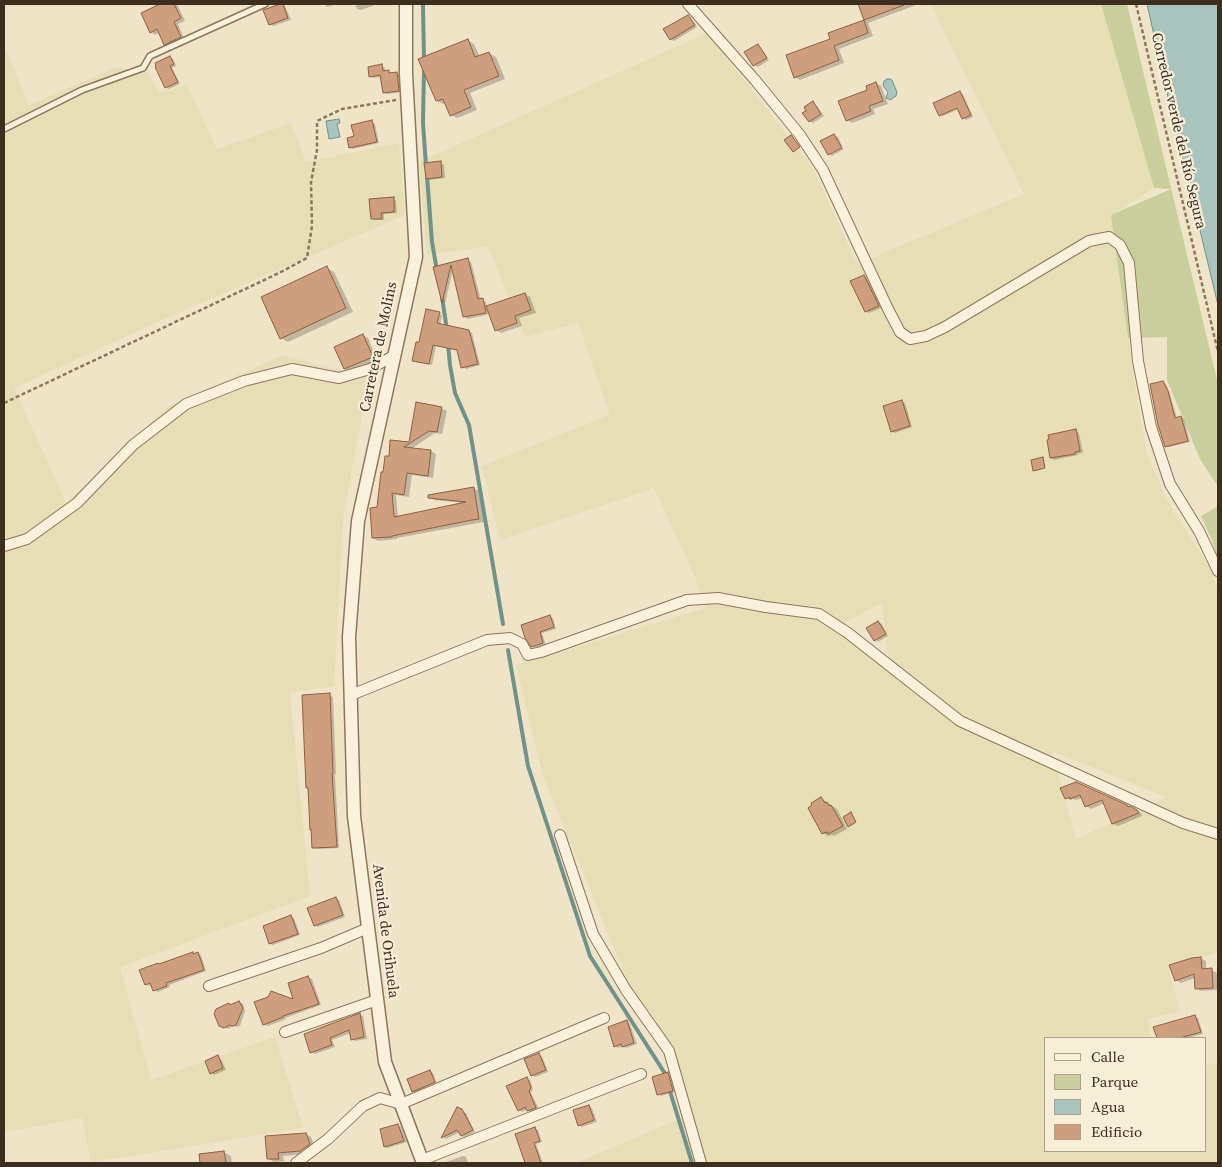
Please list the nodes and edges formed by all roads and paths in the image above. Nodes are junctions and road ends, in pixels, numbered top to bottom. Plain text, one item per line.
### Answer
1 (265, 4) edge
2 (406, 4) edge
3 (688, 4) edge
4 (1136, 4) edge
5 (408, 98) junction
6 (4, 130) edge
7 (1218, 352) edge
8 (393, 356) junction
9 (4, 403) edge
10 (4, 546) edge
11 (1218, 571) edge
12 (351, 695) junction
13 (1218, 834) edge
14 (560, 835) dead end
15 (368, 928) junction
16 (209, 986) dead end
17 (378, 1000) junction
18 (604, 1018) dead end
19 (285, 1032) dead end
20 (641, 1074) dead end
21 (401, 1104) junction
22 (423, 1162) edge
23 (296, 1163) edge
24 (701, 1163) edge

1 - 6 lane
2 - 5 street, Carretera de Molins
3 - 11 street
4 - 7 path, Corredor verde del Río Segura
5 - 8 street, Carretera de Molins
5 - 9 path
8 - 10 street
8 - 12 street, Carretera de Molins
12 - 13 street
12 - 15 street, Avenida de Orihuela
14 - 24 street
15 - 16 street
15 - 17 street, Avenida de Orihuela
17 - 19 street
17 - 21 street, Avenida de Orihuela
18 - 21 street
20 - 22 street
21 - 22 street, Avenida de Orihuela
21 - 23 street

